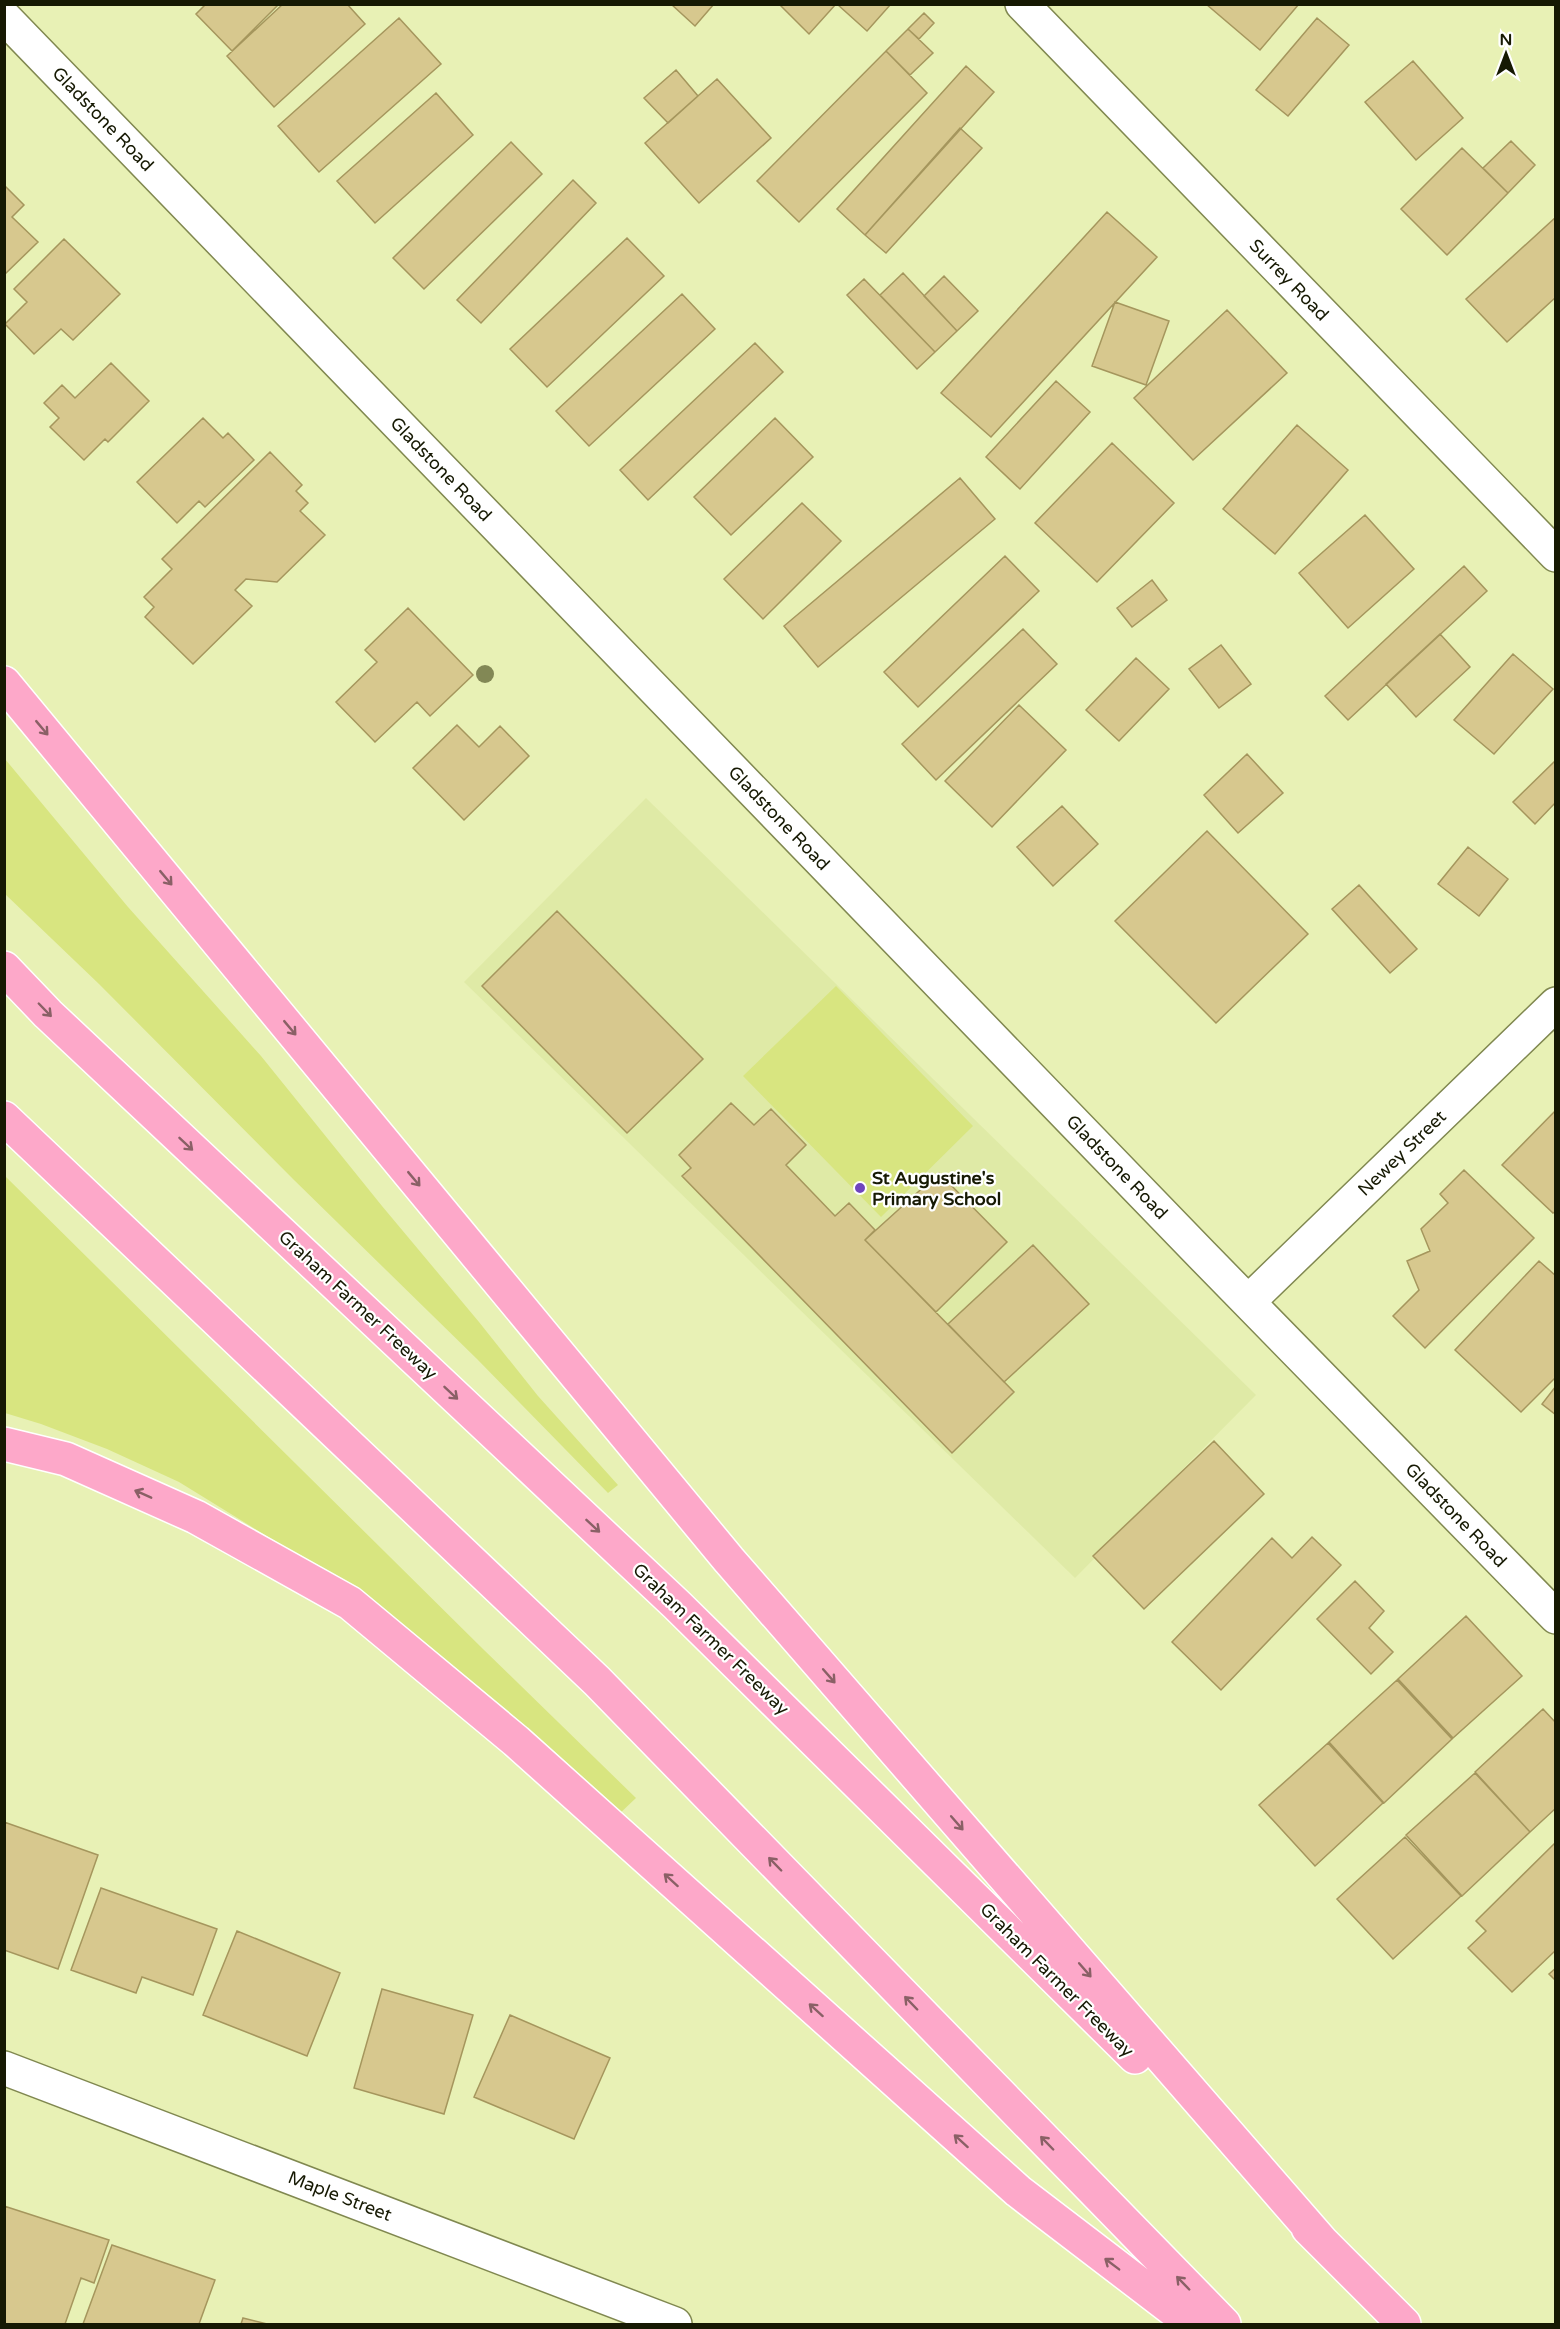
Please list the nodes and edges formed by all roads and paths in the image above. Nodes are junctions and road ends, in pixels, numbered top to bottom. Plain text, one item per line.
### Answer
1 (1022, 4) edge
2 (4, 17) edge
3 (1556, 555) edge
4 (4, 682) edge
5 (4, 968) edge
6 (1556, 1004) edge
7 (4, 1118) edge
8 (1248, 1302) junction
9 (4, 1444) edge
10 (1556, 1617) edge
11 (4, 2068) edge
12 (1323, 2243) junction
13 (675, 2325) edge
14 (1192, 2325) edge
15 (1224, 2325) edge
16 (1404, 2325) edge

1 - 3 street, Surrey Road
2 - 8 street, Gladstone Road
4 -> 12 highway
5 -> 12 highway, Graham Farmer Freeway
6 - 8 street, Newey Street
15 -> 7 highway
8 - 10 street, Gladstone Road
14 -> 9 highway
11 - 13 street, Maple Street
12 - 16 highway, Graham Farmer Freeway

